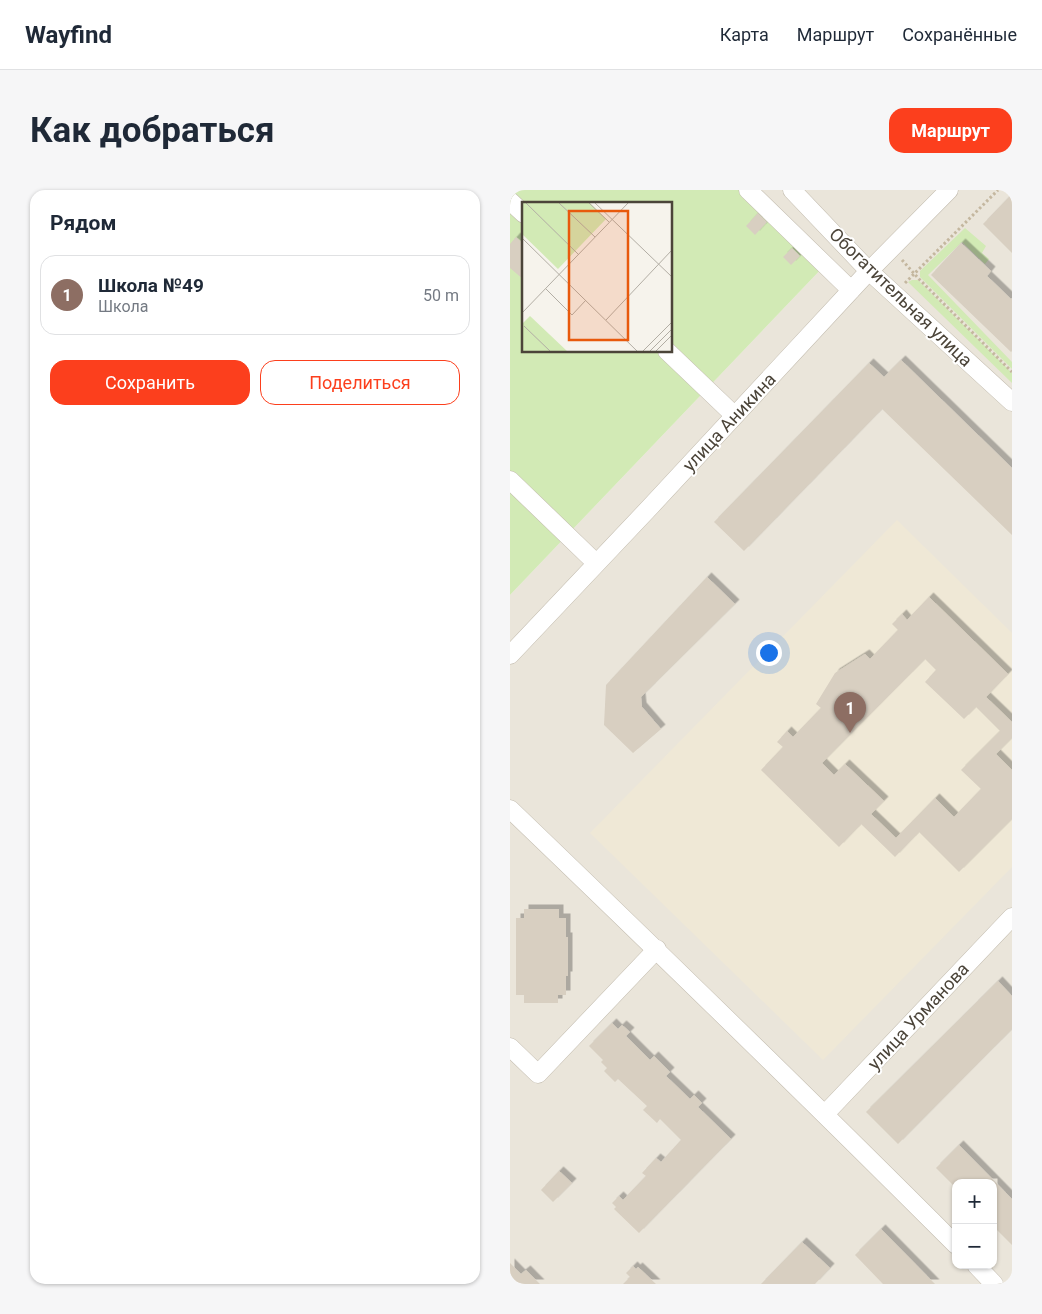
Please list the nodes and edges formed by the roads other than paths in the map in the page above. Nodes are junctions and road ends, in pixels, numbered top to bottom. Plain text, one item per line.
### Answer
1 (748, 190) edge
2 (792, 190) edge
3 (949, 190) edge
4 (510, 201) edge
5 (522, 212) edge
6 (869, 271) junction
7 (851, 290) junction
8 (668, 352) edge
9 (1012, 402) edge
10 (734, 415) junction
11 (510, 480) edge
12 (596, 564) junction
13 (510, 655) edge
14 (510, 809) edge
15 (1012, 917) edge
16 (657, 949) junction
17 (510, 1047) edge
18 (825, 1114) junction
19 (952, 1241) edge
20 (980, 1269) edge
21 (994, 1284) edge

1 - 7 street
2 - 6 street, Обогатительная улица
3 - 6 street, улица Аникина
4 - 5 street
6 - 7 street, улица Аникина
6 - 9 street, Обогатительная улица
7 - 10 street, улица Аникина
8 - 10 street
10 - 12 street, улица Аникина
11 - 12 street
12 - 13 street, улица Аникина
14 - 16 street
15 - 18 street, улица Урманова
16 - 17 street
16 - 18 street
18 - 19 street
20 - 21 street

